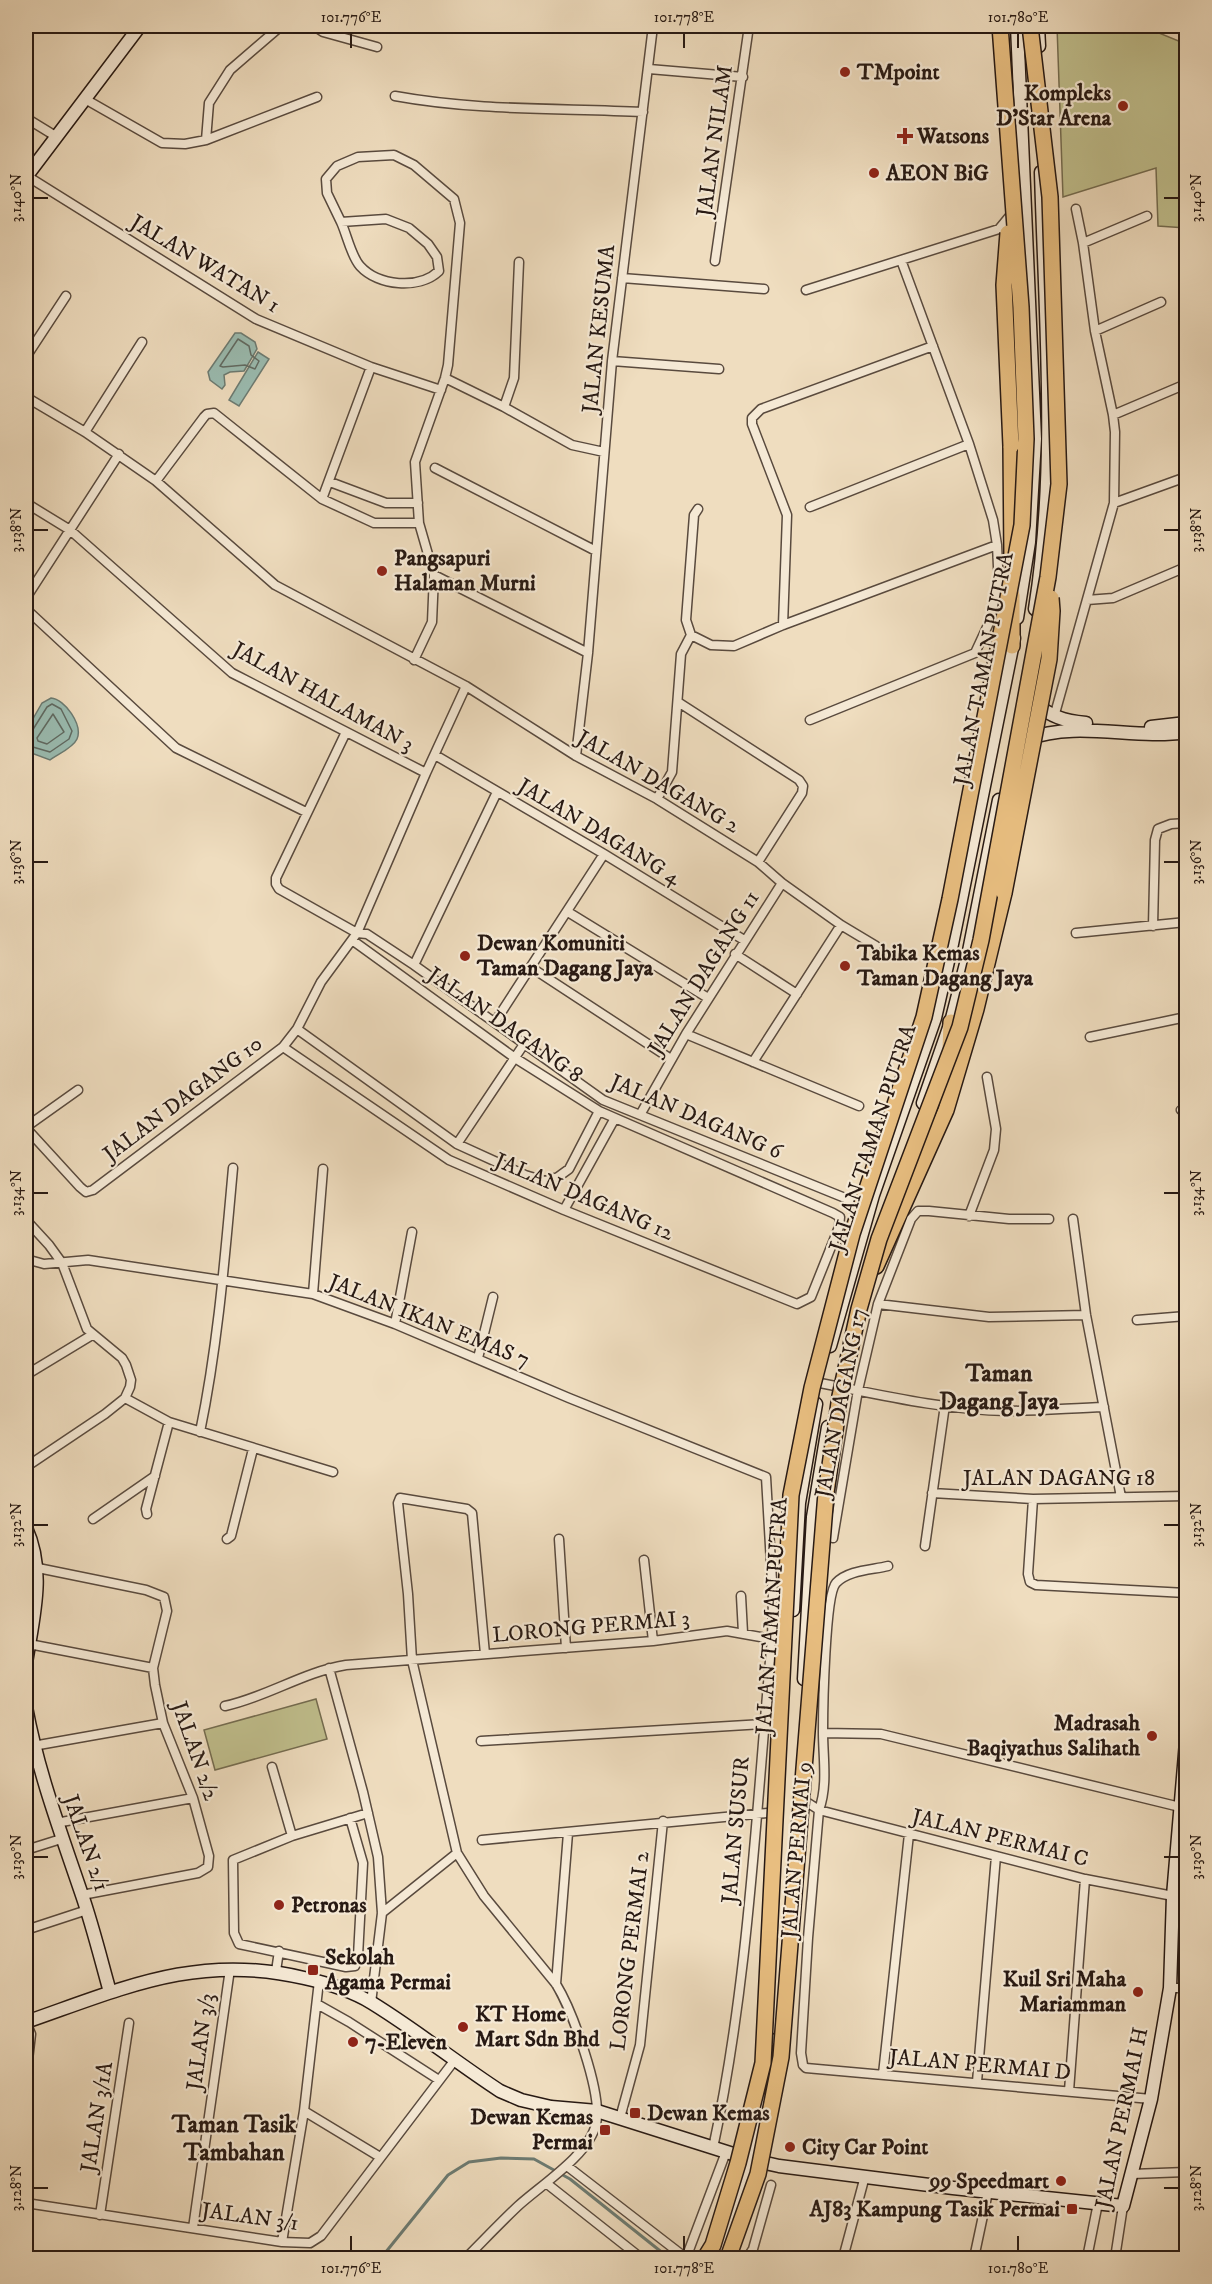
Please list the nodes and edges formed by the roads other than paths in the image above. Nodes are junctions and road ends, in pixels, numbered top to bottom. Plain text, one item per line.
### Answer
1 (30, 26) edge
2 (138, 26) edge
3 (280, 26) edge
4 (314, 26) edge
5 (653, 26) edge
6 (749, 26) edge
7 (1000, 26) edge
8 (1017, 26) edge
9 (1030, 26) edge
10 (1038, 26) edge
11 (26, 32) edge
12 (377, 47) dead end
13 (649, 69) junction
14 (743, 77) junction
15 (395, 96) dead end
16 (317, 97) dead end
17 (85, 99) junction
18 (643, 112) junction
19 (26, 118) edge
20 (57, 136) junction
21 (206, 140) junction
22 (26, 177) edge
23 (1018, 181) junction
24 (1076, 209) dead end
25 (1147, 216) dead end
26 (341, 222) junction
27 (999, 229) junction
28 (1083, 243) junction
29 (902, 260) junction
30 (715, 261) dead end
31 (519, 262) dead end
32 (1027, 263) junction
33 (622, 278) junction
34 (764, 290) dead end
35 (806, 290) dead end
36 (66, 296) dead end
37 (1161, 302) dead end
38 (1095, 331) junction
39 (142, 342) dead end
40 (933, 346) junction
41 (26, 357) edge
42 (612, 361) junction
43 (371, 367) junction
44 (719, 369) dead end
45 (446, 378) junction
46 (1186, 384) edge
47 (441, 390) junction
48 (26, 397) edge
49 (504, 407) junction
50 (1113, 415) junction
51 (85, 432) junction
52 (969, 444) junction
53 (604, 452) junction
54 (119, 454) junction
55 (435, 468) dead end
56 (1186, 477) edge
57 (156, 481) junction
58 (330, 482) junction
59 (322, 499) junction
60 (26, 502) edge
61 (418, 503) junction
62 (1114, 503) junction
63 (810, 507) dead end
64 (698, 509) dead end
65 (419, 523) junction
66 (70, 530) junction
67 (996, 544) junction
68 (596, 551) junction
69 (1186, 567) edge
70 (434, 575) junction
71 (1048, 577) junction
72 (26, 598) edge
73 (1087, 600) junction
74 (26, 609) edge
75 (783, 625) junction
76 (691, 635) junction
77 (1012, 646) junction
78 (588, 653) junction
79 (414, 660) junction
80 (466, 686) junction
81 (1022, 691) junction
82 (678, 702) junction
83 (1054, 717) junction
84 (810, 720) dead end
85 (1186, 723) edge
86 (346, 732) junction
87 (1186, 732) edge
88 (1011, 745) junction
89 (435, 755) junction
90 (576, 756) junction
91 (426, 773) junction
92 (497, 792) junction
93 (657, 799) junction
94 (306, 812) junction
95 (1186, 823) edge
96 (604, 854) junction
97 (758, 862) junction
98 (782, 883) junction
99 (567, 912) junction
100 (1186, 922) edge
101 (841, 925) junction
102 (1153, 926) junction
103 (1076, 933) dead end
104 (355, 937) junction
105 (744, 940) junction
106 (876, 946) dead end
107 (735, 954) junction
108 (414, 964) junction
109 (532, 968) junction
110 (797, 994) junction
111 (708, 998) junction
112 (1186, 1017) edge
113 (495, 1022) junction
114 (951, 1022) junction
115 (297, 1029) junction
116 (686, 1034) junction
117 (1090, 1037) dead end
118 (525, 1044) junction
119 (283, 1047) junction
120 (516, 1058) junction
121 (670, 1059) junction
122 (753, 1062) junction
123 (987, 1077) dead end
124 (78, 1090) dead end
125 (859, 1106) dead end
126 (599, 1111) junction
127 (640, 1115) junction
128 (615, 1118) junction
129 (26, 1127) edge
130 (457, 1143) junction
131 (926, 1155) junction
132 (233, 1168) dead end
133 (323, 1168) dead end
134 (873, 1195) junction
135 (850, 1200) junction
136 (564, 1210) junction
137 (969, 1216) junction
138 (840, 1218) joint
139 (1049, 1219) dead end
140 (1073, 1219) dead end
141 (26, 1220) edge
142 (866, 1222) junction
143 (412, 1232) dead end
144 (26, 1259) edge
145 (62, 1263) junction
146 (222, 1280) junction
147 (313, 1294) junction
148 (494, 1297) dead end
149 (878, 1304) junction
150 (858, 1308) junction
151 (1086, 1315) junction
152 (1186, 1316) edge
153 (1137, 1320) dead end
154 (395, 1324) junction
155 (92, 1335) junction
156 (478, 1358) junction
157 (26, 1375) edge
158 (820, 1383) junction
159 (835, 1386) junction
160 (858, 1390) junction
161 (125, 1398) junction
162 (945, 1405) junction
163 (1104, 1407) junction
164 (169, 1422) junction
165 (200, 1432) junction
166 (253, 1449) junction
167 (26, 1467) edge
168 (333, 1472) dead end
169 (155, 1476) junction
170 (766, 1477) joint
171 (933, 1494) junction
172 (1186, 1496) edge
173 (1121, 1497) junction
174 (1033, 1499) junction
175 (147, 1514) dead end
176 (93, 1519) dead end
177 (26, 1528) edge
178 (833, 1538) dead end
179 (227, 1539) dead end
180 (559, 1539) dead end
181 (925, 1546) dead end
182 (644, 1560) dead end
183 (888, 1566) dead end
184 (38, 1568) junction
185 (1186, 1593) edge
186 (741, 1596) dead end
187 (743, 1633) junction
188 (772, 1639) junction
189 (653, 1641) junction
190 (29, 1644) junction
191 (566, 1648) junction
192 (485, 1654) junction
193 (412, 1660) junction
194 (26, 1663) edge
195 (153, 1668) junction
196 (329, 1668) junction
197 (225, 1706) dead end
198 (26, 1707) edge
199 (163, 1723) junction
200 (763, 1724) junction
201 (823, 1733) junction
202 (481, 1741) dead end
203 (1186, 1742) edge
204 (33, 1746) junction
205 (32, 1765) edge
206 (272, 1767) dead end
207 (798, 1792) junction
208 (193, 1798) junction
209 (1180, 1807) junction
210 (819, 1810) junction
211 (781, 1812) junction
212 (368, 1813) junction
213 (756, 1813) junction
214 (350, 1818) junction
215 (796, 1818) junction
216 (663, 1821) junction
217 (56, 1823) junction
218 (568, 1833) junction
219 (909, 1834) junction
220 (292, 1836) junction
221 (61, 1839) junction
222 (483, 1840) dead end
223 (26, 1850) edge
224 (457, 1853) junction
225 (996, 1856) junction
226 (1084, 1879) junction
227 (82, 1895) junction
228 (1173, 1896) junction
229 (1186, 1896) edge
230 (87, 1911) junction
231 (382, 1913) junction
232 (26, 1930) edge
233 (279, 1951) junction
234 (230, 1969) junction
235 (276, 1971) junction
236 (319, 1982) junction
237 (556, 1984) junction
238 (1170, 1988) junction
239 (1186, 1988) edge
240 (111, 1992) junction
241 (371, 2003) junction
242 (317, 2004) junction
243 (26, 2022) edge
244 (129, 2024) dead end
245 (454, 2061) junction
246 (806, 2068) joint
247 (883, 2074) junction
248 (26, 2077) edge
249 (440, 2080) junction
250 (977, 2082) junction
251 (1069, 2091) junction
252 (1151, 2099) junction
253 (304, 2111) junction
254 (597, 2111) junction
255 (620, 2118) junction
256 (713, 2148) junction
257 (726, 2152) junction
258 (740, 2156) junction
259 (380, 2157) junction
260 (752, 2160) junction
261 (565, 2168) junction
262 (1186, 2172) edge
263 (1132, 2174) junction
264 (865, 2176) junction
265 (549, 2181) junction
266 (771, 2185) dead end
267 (988, 2192) junction
268 (26, 2203) edge
269 (1098, 2203) junction
270 (1123, 2206) junction
271 (100, 2215) junction
272 (193, 2228) junction
273 (282, 2242) junction
274 (686, 2258) edge
275 (466, 2259) edge
276 (641, 2259) edge
277 (705, 2259) edge
278 (719, 2259) edge
279 (728, 2259) edge
280 (747, 2259) edge
281 (843, 2259) edge
282 (974, 2259) edge
283 (1087, 2259) edge
284 (1115, 2259) edge

1 - 11 street
2 - 17 street
3 - 21 street
4 - 12 street
5 - 13 street, JALAN KESUMA
6 - 14 street, JALAN NILAM
7 - 23 highway, bridge
8 - 23 street, JALAN TAMAN PUTRA
9 - 71 highway, bridge
10 - 81 street, JALAN TAMAN PUTRA
13 - 14 street
13 - 18 street, JALAN KESUMA
14 - 30 street, JALAN NILAM
15 - 18 street
16 - 21 street
17 - 20 street
17 - 21 street
18 - 33 street, JALAN KESUMA
19 - 20 street
20 - 22 street
22 - 43 street, JALAN WATAN 1
23 - 27 street
23 - 32 street, JALAN TAMAN PUTRA
23 - 77 highway, bridge
23 - 277 highway, bridge
24 - 28 street
25 - 28 street
26 - 26 street
26 - 45 street
27 - 29 street
27 - 32 street
28 - 38 street
29 - 35 street
29 - 40 street
31 - 49 street
32 - 77 street, JALAN TAMAN PUTRA
33 - 34 street
33 - 42 street, JALAN KESUMA
36 - 41 street
37 - 38 street
38 - 50 street
39 - 51 street
40 - 52 street
40 - 75 street
42 - 44 street
42 - 53 street, JALAN KESUMA
43 - 47 street, JALAN WATAN 1
43 - 58 street
45 - 47 street
45 - 49 street
46 - 50 street
47 - 61 street
48 - 51 street, JALAN DAGANG 2
49 - 53 street
50 - 62 street
51 - 54 street, JALAN DAGANG 2
52 - 63 street
52 - 67 street
53 - 68 street, JALAN KESUMA
54 - 57 street, JALAN DAGANG 2
54 - 66 street
55 - 68 street
56 - 62 street
57 - 59 street
57 - 79 street, JALAN DAGANG 2
58 - 59 street
58 - 61 street
59 - 65 street
60 - 66 street, JALAN HALAMAN 3
61 - 65 street
62 - 73 street
64 - 76 street
65 - 70 street
66 - 72 street
66 - 86 street, JALAN HALAMAN 3
67 - 75 street
67 - 84 street
68 - 78 street, JALAN KESUMA
69 - 73 street
70 - 78 street
70 - 79 street
71 - 131 highway, bridge
71 - 279 highway, bridge
73 - 83 street
74 - 94 street
75 - 76 street
76 - 82 street
77 - 134 street, JALAN TAMAN PUTRA
78 - 90 street, JALAN KESUMA
79 - 80 street, JALAN DAGANG 2
80 - 89 street, JALAN DAGANG 10
80 - 90 street, JALAN DAGANG 2
81 - 83 street
81 - 88 street, JALAN TAMAN PUTRA
82 - 93 street
82 - 97 street
83 - 85 street
86 - 91 street, JALAN HALAMAN 3
86 - 94 street
87 - 88 street
88 - 114 street, JALAN TAMAN PUTRA
89 - 91 street, JALAN DAGANG 10
89 - 92 street, JALAN DAGANG 4
90 - 93 street, JALAN DAGANG 2
91 - 104 street, JALAN DAGANG 10
92 - 96 street, JALAN DAGANG 4
92 - 108 street
93 - 97 street, JALAN DAGANG 2
94 - 104 street
95 - 102 street
96 - 99 street
96 - 105 street, JALAN DAGANG 4
97 - 98 street, JALAN DAGANG 2
98 - 101 street, JALAN DAGANG 2
98 - 105 street, JALAN DAGANG 11
99 - 109 street
99 - 111 street
100 - 102 street
101 - 106 street, JALAN DAGANG 2
101 - 110 street
102 - 103 street
104 - 108 street, JALAN DAGANG 6
104 - 115 street, JALAN DAGANG 10
104 - 120 street, JALAN DAGANG 8
105 - 107 street, JALAN DAGANG 11
107 - 110 street
107 - 111 street, JALAN DAGANG 11
108 - 113 street, JALAN DAGANG 6
109 - 113 street
109 - 121 street
110 - 122 street
111 - 116 street, JALAN DAGANG 11
112 - 117 street
113 - 118 street, JALAN DAGANG 6
114 - 131 highway
114 - 150 street, JALAN TAMAN PUTRA
115 - 119 street, JALAN DAGANG 10
115 - 130 street
116 - 121 street, JALAN DAGANG 11
116 - 122 street
118 - 120 street
118 - 127 street, JALAN DAGANG 6
119 - 129 street, JALAN DAGANG 10
119 - 136 street, JALAN DAGANG 12
120 - 126 street, JALAN DAGANG 8
120 - 130 street
121 - 127 street, JALAN DAGANG 11
122 - 125 street
123 - 137 street
124 - 129 street
126 - 128 street, JALAN DAGANG 8
126 - 130 street
127 - 135 street, JALAN DAGANG 6
128 - 136 street
128 - 138 street, JALAN DAGANG 8
131 - 150 highway
132 - 146 street
133 - 147 street
134 - 135 street
134 - 142 street, JALAN TAMAN PUTRA
135 - 142 street
136 - 138 street, JALAN DAGANG 12
137 - 139 street
137 - 149 street, JALAN DAGANG 17
140 - 151 street
141 - 145 street
142 - 158 street, JALAN TAMAN PUTRA
143 - 154 street
144 - 145 street, JALAN IKAN EMAS 7
145 - 146 street, JALAN IKAN EMAS 7
145 - 155 street
146 - 147 street, JALAN IKAN EMAS 7
146 - 165 street
147 - 154 street, JALAN IKAN EMAS 7
148 - 156 street
149 - 151 street
149 - 160 street, JALAN DAGANG 17
150 - 159 street, JALAN TAMAN PUTRA
151 - 163 street
152 - 153 street
154 - 156 street, JALAN IKAN EMAS 7
155 - 157 street
155 - 161 street
156 - 170 street, JALAN IKAN EMAS 7
158 - 159 street
158 - 211 street, JALAN TAMAN PUTRA
159 - 160 street
159 - 207 street, JALAN TAMAN PUTRA
160 - 162 street
160 - 178 street, JALAN DAGANG 17
161 - 164 street
161 - 167 street
162 - 163 street
162 - 171 street
163 - 173 street
164 - 165 street
164 - 169 street
165 - 166 street
166 - 168 street
166 - 179 street
169 - 175 street
169 - 176 street
170 - 188 street, JALAN SUSUR
171 - 174 street, JALAN DAGANG 18
171 - 181 street
172 - 173 street, JALAN DAGANG 18
173 - 174 street, JALAN DAGANG 18
174 - 185 street
177 - 184 street
180 - 191 street
182 - 189 street
183 - 201 street, JALAN PERMAI 9
184 - 190 street
184 - 195 street, JALAN 2/2
186 - 187 street
187 - 188 street, LORONG PERMAI 3
187 - 189 street, LORONG PERMAI 3
188 - 200 street, JALAN SUSUR
189 - 191 street, LORONG PERMAI 3
190 - 194 street
190 - 195 street
191 - 192 street, LORONG PERMAI 3
192 - 193 street, LORONG PERMAI 3
192 - 193 street
193 - 196 street, LORONG PERMAI 3
193 - 224 street
195 - 199 street, JALAN 2/2
196 - 197 street, LORONG PERMAI 3
196 - 212 street
198 - 204 street, JALAN 2/1
199 - 204 street
199 - 208 street, JALAN 2/2
200 - 202 street
200 - 213 street, JALAN SUSUR
201 - 209 street
201 - 210 street, JALAN PERMAI 9
203 - 209 street, JALAN PERMAI H
204 - 205 street, JALAN 2/1
205 - 217 street, JALAN 2/1
206 - 220 street
207 - 210 street, JALAN PERMAI C
207 - 215 street, JALAN TAMAN PUTRA
208 - 217 street
208 - 227 street, JALAN 2/2
209 - 228 street, JALAN PERMAI H
210 - 215 street
210 - 219 street, JALAN PERMAI C
210 - 246 street, JALAN PERMAI 9
211 - 213 street
211 - 258 street, JALAN TAMAN PUTRA
212 - 214 street
212 - 231 street
213 - 216 street
213 - 256 street, JALAN SUSUR
214 - 220 street
214 - 233 street
215 - 260 street, JALAN TAMAN PUTRA
216 - 218 street
216 - 255 street, LORONG PERMAI 2
217 - 221 street, JALAN 2/1
218 - 222 street
218 - 237 street
219 - 225 street, JALAN PERMAI C
219 - 247 street
220 - 233 street
221 - 223 street
221 - 227 street, JALAN 2/1
224 - 231 street
224 - 237 street
225 - 226 street, JALAN PERMAI C
225 - 250 street
226 - 228 street, JALAN PERMAI C
226 - 251 street
227 - 230 street, JALAN 2/1
228 - 229 street, JALAN PERMAI C
228 - 238 street, JALAN PERMAI H
230 - 232 street
230 - 240 street, JALAN 2/1
231 - 241 street
233 - 235 street
234 - 235 street
234 - 240 street
234 - 272 street, JALAN 3/3
235 - 236 street
236 - 241 street
236 - 242 street
237 - 254 street
238 - 239 street
238 - 252 street, JALAN PERMAI H
240 - 243 street
241 - 245 street
242 - 249 street
242 - 253 street
243 - 248 street
244 - 271 street, JALAN 3/1A
245 - 249 street, JALAN 3/1
245 - 254 street
246 - 247 street, JALAN PERMAI D
247 - 250 street, JALAN PERMAI D
249 - 259 street, JALAN 3/1
250 - 251 street, JALAN PERMAI D
251 - 252 street, JALAN PERMAI D
252 - 263 street, JALAN PERMAI H
253 - 259 street
253 - 273 street
254 - 255 street
254 - 261 street
255 - 256 street
256 - 257 street
257 - 258 street
257 - 274 street
258 - 260 street
258 - 277 street, JALAN TAMAN PUTRA
259 - 273 street, JALAN 3/1
260 - 264 street
260 - 278 street, JALAN TAMAN PUTRA
261 - 265 street
261 - 274 street
262 - 263 street
263 - 270 street, JALAN PERMAI H
264 - 267 street
264 - 281 street
265 - 275 street
265 - 276 street
266 - 280 street
267 - 269 street
267 - 282 street
268 - 271 street, JALAN 3/1
269 - 270 street
269 - 283 street
270 - 284 street, JALAN PERMAI H
271 - 272 street, JALAN 3/1
272 - 273 street, JALAN 3/1

